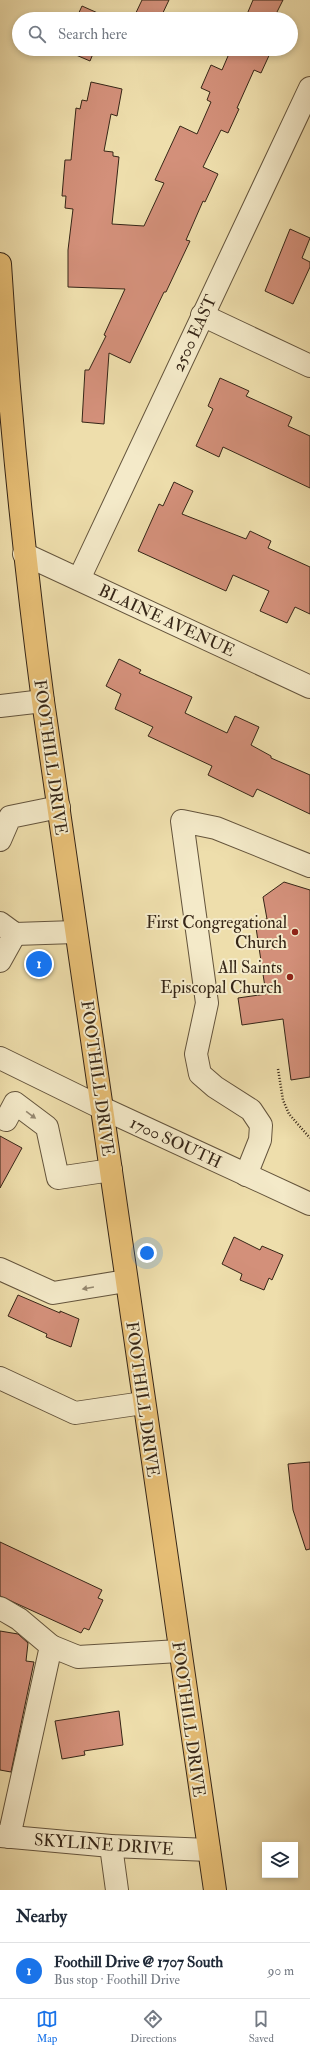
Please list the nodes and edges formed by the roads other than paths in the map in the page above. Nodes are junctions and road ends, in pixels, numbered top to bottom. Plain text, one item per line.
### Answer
1 (310, 88) edge
2 (0, 264) edge
3 (202, 315) junction
4 (310, 366) edge
5 (4, 384) edge
6 (24, 554) junction
7 (79, 579) junction
8 (310, 688) edge
9 (43, 701) junction
10 (0, 706) edge
11 (59, 807) junction
12 (0, 840) edge
13 (310, 866) edge
14 (7, 929) edge
15 (75, 932) junction
16 (0, 961) edge
17 (0, 1058) edge
18 (102, 1108) junction
19 (6, 1120) dead end
20 (111, 1170) junction
21 (246, 1175) junction
22 (310, 1204) edge
23 (0, 1269) edge
24 (126, 1281) junction
25 (0, 1378) edge
26 (143, 1403) junction
27 (0, 1608) edge
28 (51, 1646) junction
29 (179, 1651) junction
30 (5, 1837) edge
31 (111, 1846) junction
32 (208, 1850) junction
33 (117, 1890) edge
34 (214, 1890) edge

1 - 3 street, 2500 EAST
2 - 5 main road, FOOTHILL DRIVE
3 - 4 street
3 - 7 street, 2500 EAST
5 - 6 main road, FOOTHILL DRIVE
6 - 7 street, BLAINE AVENUE
6 - 9 main road, FOOTHILL DRIVE
7 - 8 street, BLAINE AVENUE
9 - 10 street
9 - 11 main road, FOOTHILL DRIVE
11 - 12 street
11 - 15 main road, FOOTHILL DRIVE
13 - 21 street
14 - 15 street
14 - 16 street
15 - 18 main road, FOOTHILL DRIVE
17 - 18 street, 1700 SOUTH
18 - 20 main road, FOOTHILL DRIVE
18 - 21 street, 1700 SOUTH
19 -> 20 street
20 - 24 main road, FOOTHILL DRIVE
21 - 22 street, 1700 SOUTH
24 -> 23 street
24 - 26 main road, FOOTHILL DRIVE
25 - 26 street
26 - 29 main road, FOOTHILL DRIVE
27 - 28 street
28 - 29 street
28 - 30 street
29 - 32 main road, FOOTHILL DRIVE
30 - 31 street, SKYLINE DRIVE
31 - 32 street, SKYLINE DRIVE
31 - 33 street
32 - 34 main road, FOOTHILL DRIVE

